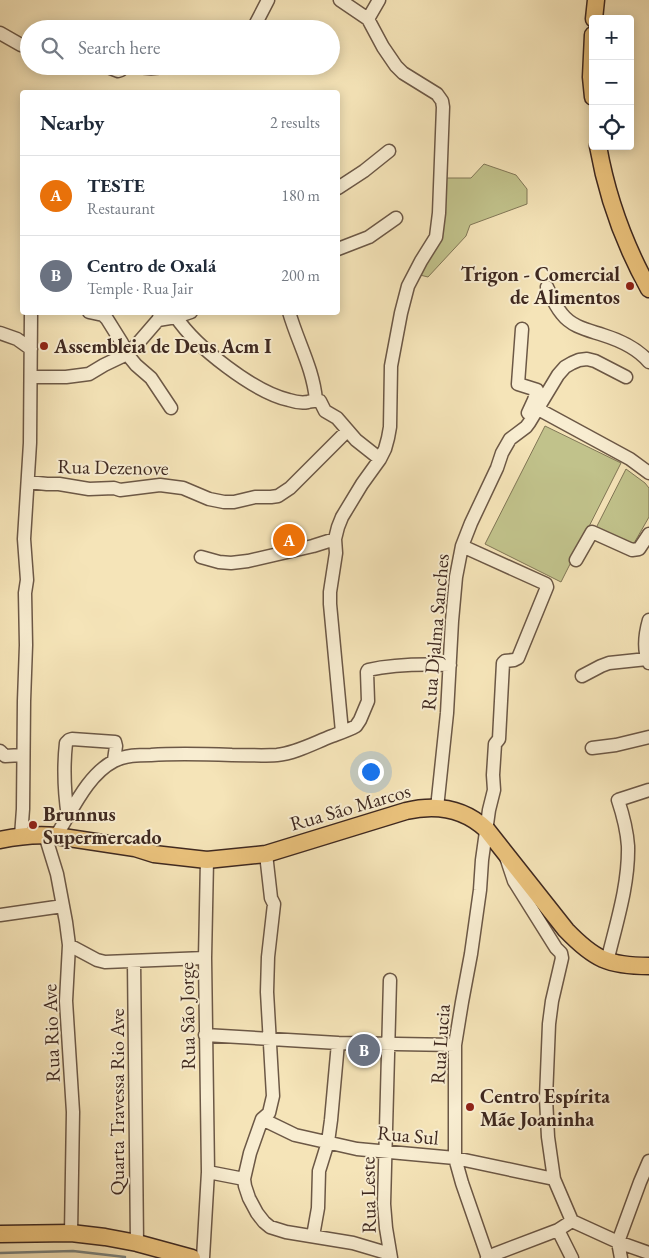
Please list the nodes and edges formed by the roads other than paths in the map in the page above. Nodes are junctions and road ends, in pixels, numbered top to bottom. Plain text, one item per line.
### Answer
1 (268, 0) edge
2 (340, 0) edge
3 (379, 0) edge
4 (596, 0) edge
5 (594, 15) edge
6 (368, 19) junction
7 (258, 20) edge
8 (0, 33) edge
9 (20, 44) edge
10 (599, 150) edge
11 (389, 151) dead end
12 (340, 187) edge
13 (396, 218) dead end
14 (340, 248) edge
15 (547, 287) dead end
16 (649, 289) edge
17 (31, 315) edge
18 (103, 315) edge
19 (184, 315) edge
20 (290, 315) edge
21 (160, 316) edge
22 (176, 318) junction
23 (522, 329) dead end
24 (0, 333) edge
25 (31, 349) junction
26 (127, 354) junction
27 (649, 362) edge
28 (31, 377) junction
29 (626, 377) dead end
30 (316, 400) junction
31 (171, 408) dead end
32 (538, 409) junction
33 (347, 431) junction
34 (510, 439) junction
35 (380, 459) junction
36 (649, 473) edge
37 (28, 482) junction
38 (649, 534) edge
39 (335, 539) junction
40 (462, 546) junction
41 (201, 557) dead end
42 (576, 560) dead end
43 (649, 620) edge
44 (648, 661) edge
45 (450, 665) junction
46 (582, 676) dead end
47 (342, 732) junction
48 (649, 737) edge
49 (592, 748) dead end
50 (0, 751) edge
51 (23, 756) junction
52 (114, 760) junction
53 (649, 791) edge
54 (437, 808) junction
55 (68, 817) junction
56 (487, 830) junction
57 (51, 835) junction
58 (20, 836) junction
59 (0, 840) edge
60 (505, 852) junction
61 (266, 854) junction
62 (207, 860) junction
63 (63, 906) junction
64 (0, 916) edge
65 (69, 944) junction
66 (205, 958) junction
67 (134, 961) junction
68 (607, 962) junction
69 (649, 966) edge
70 (390, 980) dead end
71 (205, 1035) junction
72 (270, 1038) junction
73 (338, 1043) junction
74 (388, 1043) junction
75 (455, 1045) junction
76 (262, 1119) junction
77 (328, 1142) junction
78 (386, 1151) junction
79 (455, 1158) junction
80 (649, 1161) edge
81 (208, 1172) junction
82 (244, 1179) junction
83 (554, 1179) junction
84 (572, 1221) junction
85 (558, 1230) junction
86 (71, 1233) junction
87 (0, 1234) edge
88 (312, 1236) junction
89 (618, 1242) junction
90 (136, 1243) junction
91 (649, 1253) edge
92 (391, 1256) edge
93 (487, 1257) edge
94 (192, 1258) edge
95 (203, 1258) edge
96 (572, 1258) edge
97 (621, 1258) edge

1 - 7 street
2 - 6 street
3 - 6 street
4 - 5 main road
6 - 35 street
8 - 9 street
10 - 16 main road
11 - 12 street
13 - 14 street
15 - 27 street
17 - 25 street
18 - 26 street
19 - 22 street
20 - 30 street
21 - 22 street
21 - 26 street
22 - 30 street
23 - 34 street, Rua Djalma Sanches
24 - 25 street
25 - 28 street
26 - 28 street
26 - 31 street
28 - 37 street
29 - 32 street, Rua Djalma Sanches
30 - 33 street
32 - 34 street, Rua Djalma Sanches
32 - 36 street
33 - 35 street
33 - 37 street, Rua Dezenove
34 - 40 street, Rua Djalma Sanches
35 - 39 street
37 - 51 street
38 - 42 street
39 - 41 street
39 - 47 street
40 - 45 street, Rua Djalma Sanches
40 - 56 street, Rua Lucia
43 - 44 street
44 - 46 street
45 - 47 street
45 - 54 street, Rua Djalma Sanches
47 - 52 street
48 - 49 street
50 - 51 street
51 - 58 street
52 - 55 street
52 - 55 street
53 - 68 street
54 - 56 main road, Rua São Marcos
54 - 61 main road, Rua São Marcos
55 - 57 street
56 - 60 main road, Rua São Marcos
56 - 75 street, Rua Lucia
57 - 58 main road, Rua São Marcos
57 - 62 main road, Rua São Marcos
57 - 63 street, Rua Rio Ave
58 - 59 main road, Rua São Marcos
60 - 68 main road, Rua São Marcos
60 - 83 street
61 - 62 main road, Rua São Marcos
61 - 72 street
62 - 66 street, Rua São Jorge
63 - 64 street
63 - 65 street, Rua Rio Ave
65 - 67 street
65 - 86 street, Rua Rio Ave
66 - 67 street
66 - 71 street, Rua São Jorge
67 - 90 street, Quarta Travessa Rio Ave
68 - 69 main road, Rua São Marcos
70 - 74 street, Rua Leste
71 - 72 street
71 - 81 street, Rua São Jorge
72 - 73 street
72 - 76 street
73 - 74 street
73 - 77 street
74 - 75 street
74 - 78 street, Rua Leste
75 - 79 street, Rua Lucia
76 - 77 street, Rua Sul
76 - 82 street
77 - 78 street, Rua Sul
77 - 88 street
78 - 79 street, Rua Sul
78 - 92 street, Rua Leste
79 - 83 street, Rua Sul
79 - 93 street, Rua Lucia
80 - 89 street
81 - 82 street
81 - 95 street, Rua São Jorge
82 - 88 street
83 - 84 street
84 - 85 street
84 - 89 street
85 - 93 street
85 - 96 street
86 - 87 main road
86 - 90 main road
88 - 92 street
89 - 91 street
89 - 97 street
90 - 94 main road

